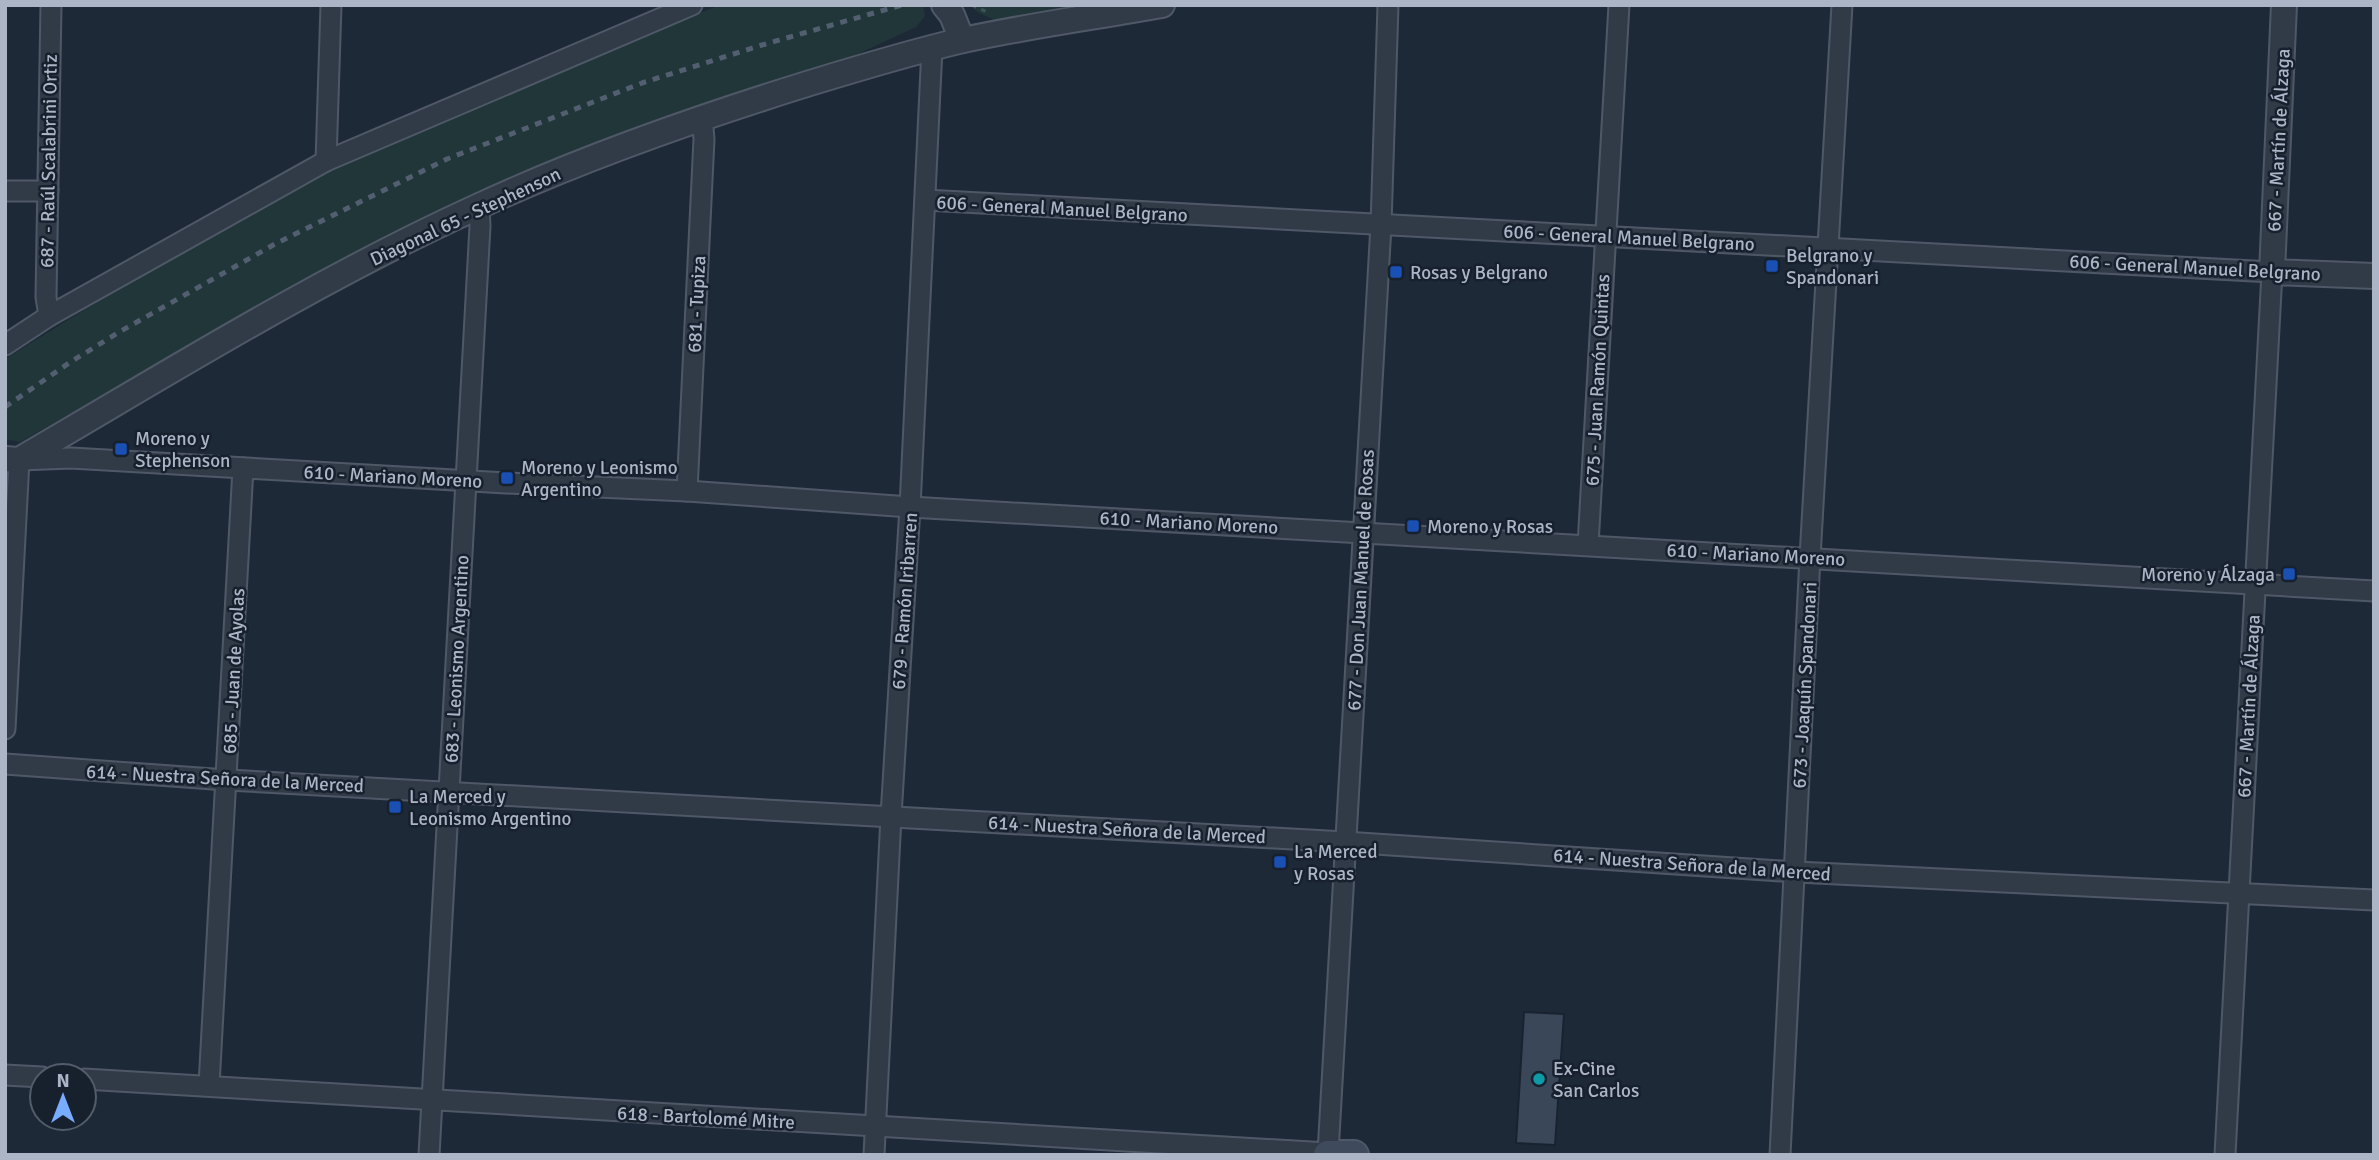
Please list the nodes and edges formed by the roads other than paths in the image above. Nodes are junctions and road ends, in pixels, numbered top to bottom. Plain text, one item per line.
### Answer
1 (51, 5) edge
2 (331, 5) edge
3 (692, 5) edge
4 (944, 5) edge
5 (1162, 5) edge
6 (1388, 5) edge
7 (1619, 5) edge
8 (1842, 5) edge
9 (2284, 5) edge
10 (962, 40) junction
11 (932, 48) junction
12 (702, 117) junction
13 (326, 160) junction
14 (5, 191) edge
15 (48, 191) junction
16 (925, 200) junction
17 (479, 206) junction
18 (1381, 225) junction
19 (1605, 235) junction
20 (1829, 247) junction
21 (2272, 272) junction
22 (2374, 276) edge
23 (49, 316) junction
24 (5, 345) edge
25 (10, 464) edge
26 (243, 468) junction
27 (466, 480) junction
28 (687, 491) junction
29 (910, 507) junction
30 (1363, 531) junction
31 (1588, 545) junction
32 (1810, 557) junction
33 (2255, 584) junction
34 (2374, 591) edge
35 (5, 729) edge
36 (5, 764) edge
37 (227, 780) junction
38 (450, 791) junction
39 (891, 816) junction
40 (1345, 842) junction
41 (1796, 872) junction
42 (2239, 893) junction
43 (2374, 900) edge
44 (5, 1075) edge
45 (28, 1076) edge
46 (98, 1080) edge
47 (209, 1085) junction
48 (432, 1100) junction
49 (876, 1127) junction
50 (1336, 1154) edge
51 (429, 1155) edge
52 (874, 1155) edge
53 (1780, 1155) edge
54 (2225, 1155) edge

1 - 15 street, 687 - Raúl Scalabrini Ortiz
2 - 13 street
3 - 13 street
4 - 10 street
5 - 10 street, Diagonal 65 - Stephenson
6 - 18 street, 677 - Don Juan Manuel de Rosas
7 - 19 street, 675 - Juan Ramón Quintas
8 - 20 street, 673 - Joaquín Spandonari
9 - 21 street, 667 - Martín de Álzaga
10 - 11 street, Diagonal 65 - Stephenson
11 - 12 street, Diagonal 65 - Stephenson
11 - 16 street, 679 - Ramón Iribarren
12 - 17 street, Diagonal 65 - Stephenson
12 - 28 street, 681 - Tupiza
13 - 23 street
14 - 15 street
15 - 23 street, 687 - Raúl Scalabrini Ortiz
16 - 18 street, 606 - General Manuel Belgrano
16 - 29 street, 679 - Ramón Iribarren
17 - 25 street, Diagonal 65 - Stephenson
17 - 27 street, 683 - Leonismo Argentino
18 - 19 street, 606 - General Manuel Belgrano
18 - 30 street, 677 - Don Juan Manuel de Rosas
19 - 20 street, 606 - General Manuel Belgrano
19 - 31 street, 675 - Juan Ramón Quintas
20 - 21 street, 606 - General Manuel Belgrano
20 - 32 street, 673 - Joaquín Spandonari
21 - 22 street, 606 - General Manuel Belgrano
21 - 33 street, 667 - Martín de Álzaga
23 - 24 street
25 - 26 street, 610 - Mariano Moreno
25 - 35 street
26 - 27 street, 610 - Mariano Moreno
26 - 37 street, 685 - Juan de Ayolas
27 - 28 street, 610 - Mariano Moreno
27 - 38 street, 683 - Leonismo Argentino
28 - 29 street, 610 - Mariano Moreno
29 - 30 street, 610 - Mariano Moreno
29 - 39 street, 679 - Ramón Iribarren
30 - 31 street, 610 - Mariano Moreno
30 - 40 street, 677 - Don Juan Manuel de Rosas
31 - 32 street, 610 - Mariano Moreno
32 - 33 street, 610 - Mariano Moreno
32 - 41 street, 673 - Joaquín Spandonari
33 - 34 street, 610 - Mariano Moreno
33 - 42 street, 667 - Martín de Álzaga
36 - 37 street, 614 - Nuestra Señora de la Merced
37 - 38 street, 614 - Nuestra Señora de la Merced
37 - 47 street, 685 - Juan de Ayolas
38 - 39 street, 614 - Nuestra Señora de la Merced
38 - 48 street, 683 - Leonismo Argentino
39 - 40 street, 614 - Nuestra Señora de la Merced
39 - 49 street, 679 - Ramón Iribarren
40 - 41 street, 614 - Nuestra Señora de la Merced
40 - 50 street, 677 - Don Juan Manuel de Rosas
41 - 42 street, 614 - Nuestra Señora de la Merced
41 - 53 street, 673 - Joaquín Spandonari
42 - 43 street, 614 - Nuestra Señora de la Merced
42 - 54 street, 667 - Martín de Álzaga
44 - 45 street
46 - 47 street, 618 - Bartolomé Mitre
47 - 48 street, 618 - Bartolomé Mitre
48 - 49 street, 618 - Bartolomé Mitre
48 - 51 street, 683 - Leonismo Argentino
49 - 50 street, 618 - Bartolomé Mitre
49 - 52 street, 679 - Ramón Iribarren

